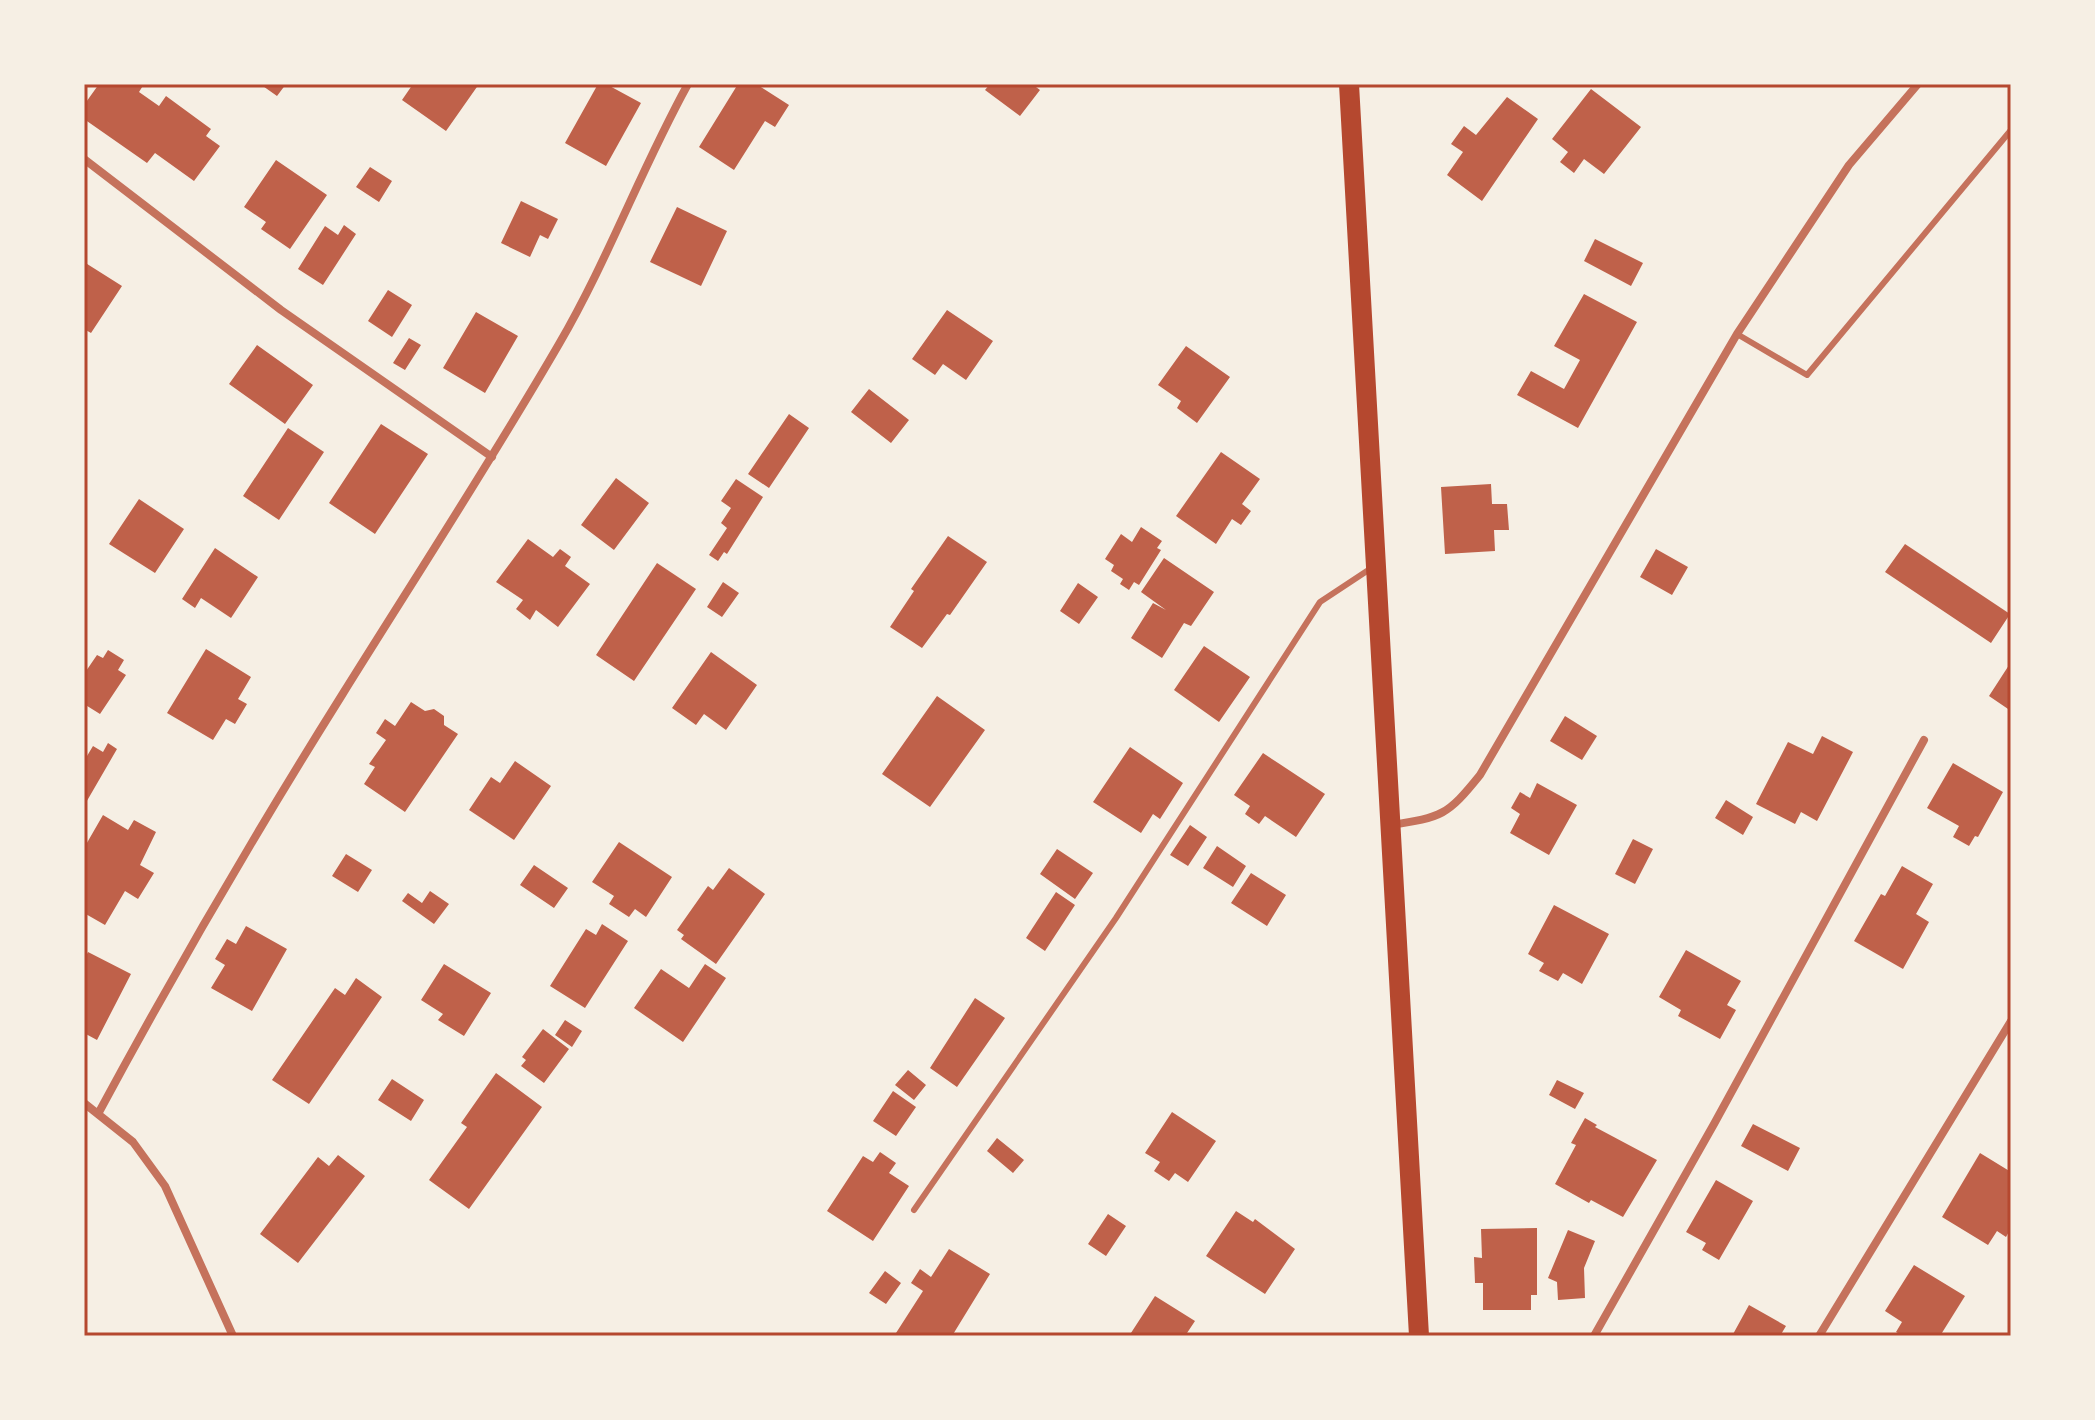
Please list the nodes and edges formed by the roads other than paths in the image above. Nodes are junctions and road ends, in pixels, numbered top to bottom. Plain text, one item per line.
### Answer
1 (688, 84) edge
2 (1349, 84) edge
3 (1918, 84) edge
4 (2011, 130) edge
5 (84, 159) edge
6 (1737, 334) junction
7 (492, 457) junction
8 (1376, 565) junction
9 (1924, 740) dead end
10 (1390, 825) junction
11 (2011, 1021) edge
12 (84, 1103) edge
13 (98, 1114) junction
14 (914, 1210) dead end
15 (233, 1336) edge
16 (1419, 1336) edge
17 (1594, 1336) edge
18 (1819, 1336) edge

1 - 7 street
2 - 8 main road
3 - 6 street
4 - 6 lane
5 - 7 street
6 - 10 street
7 - 13 street
8 - 10 main road
8 - 14 lane
9 - 17 street
10 - 16 main road
11 - 18 street
12 - 13 street
13 - 15 street

